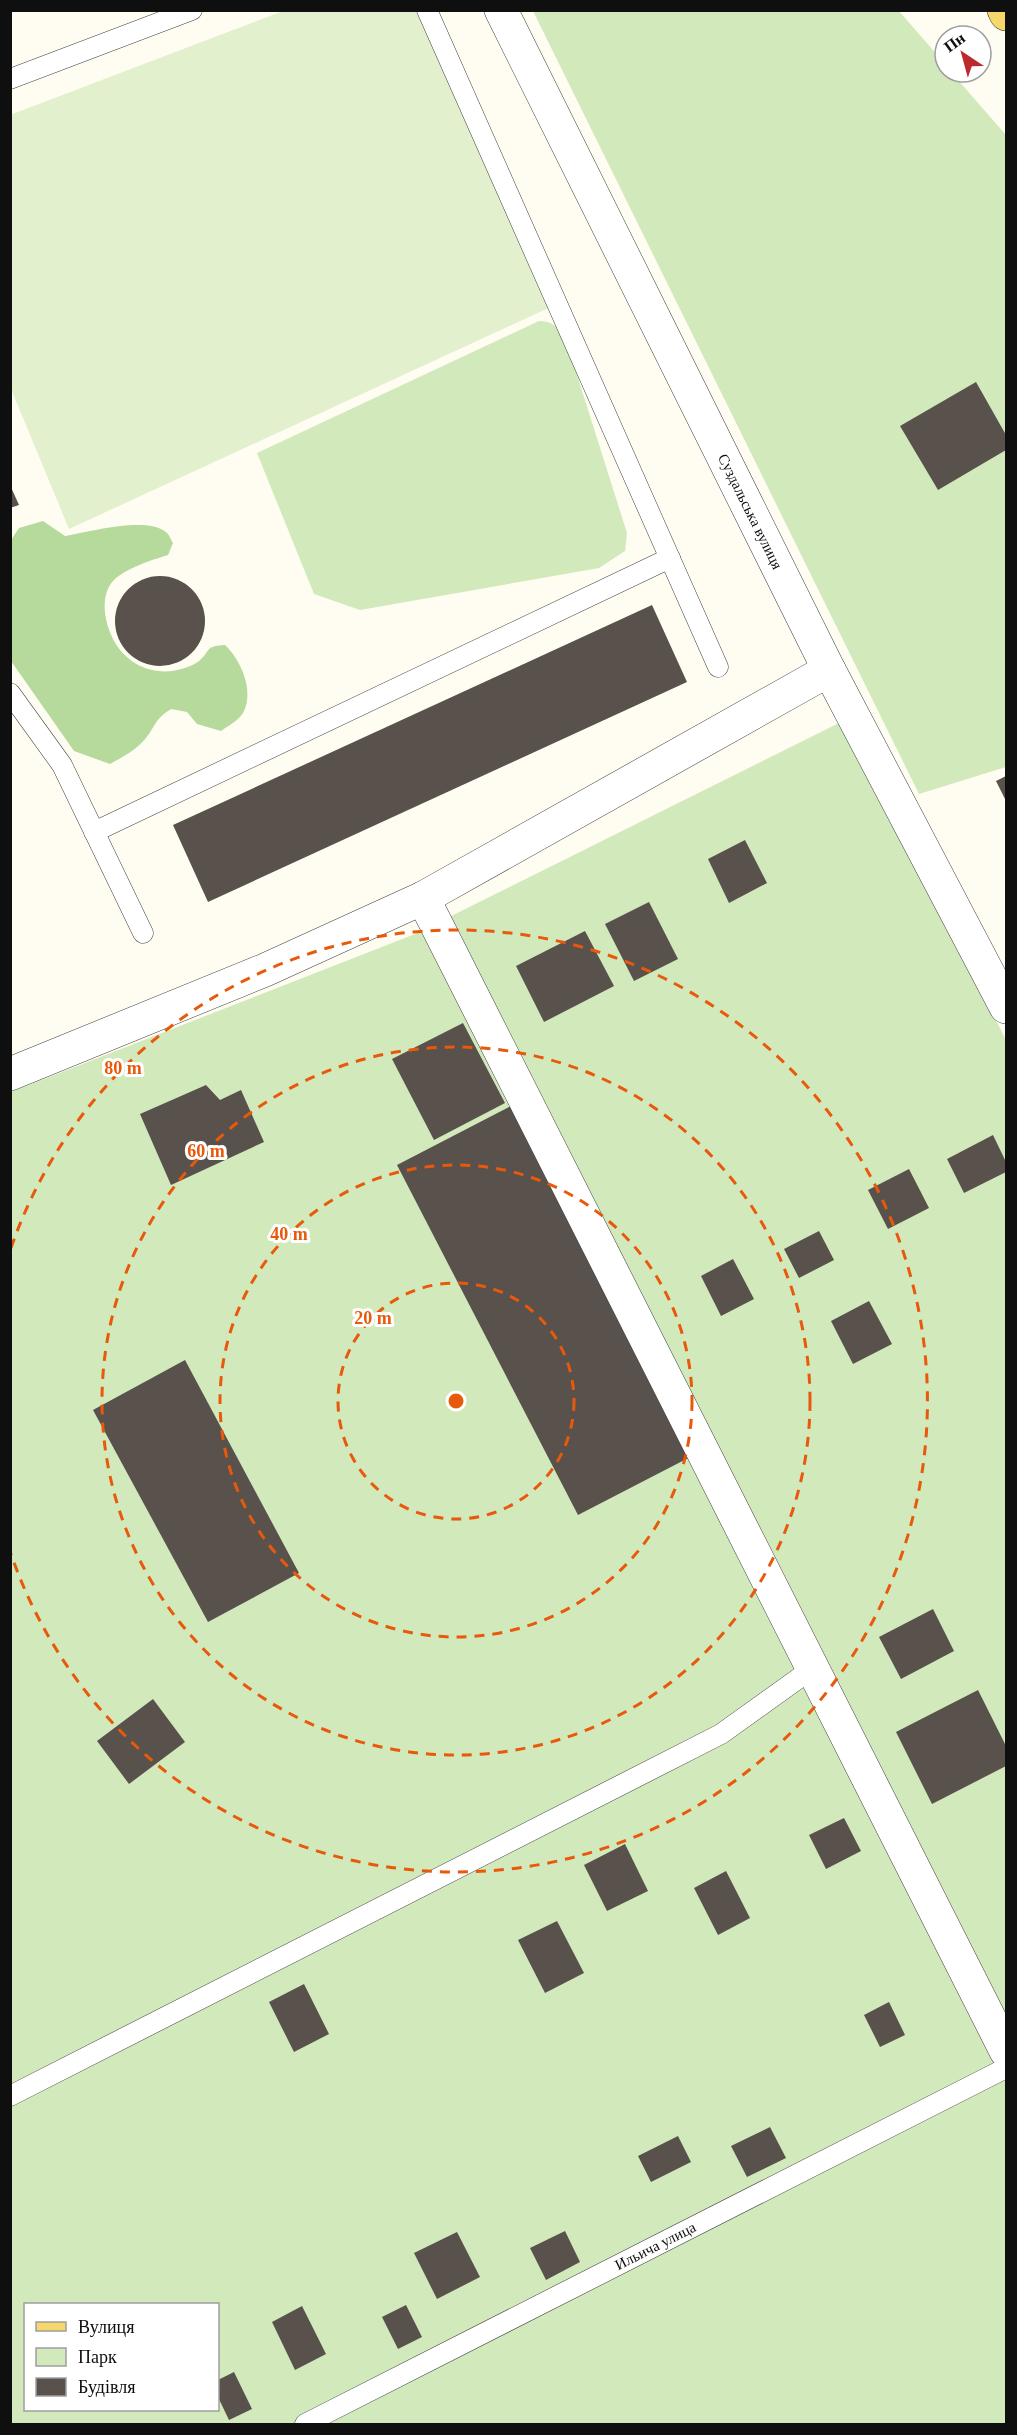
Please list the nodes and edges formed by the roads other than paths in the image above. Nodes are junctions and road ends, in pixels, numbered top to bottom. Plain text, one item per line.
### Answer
1 (192, 10) edge
2 (427, 10) edge
3 (501, 10) edge
4 (10, 79) edge
5 (670, 558) junction
6 (718, 667) dead end
7 (829, 670) junction
8 (10, 693) edge
9 (94, 832) junction
10 (423, 898) junction
11 (143, 933) dead end
12 (1006, 1007) edge
13 (10, 1074) edge
14 (813, 1668) junction
15 (1006, 2050) edge
16 (1006, 2068) edge
17 (10, 2096) edge
18 (305, 2424) edge

1 - 4 lane
2 - 5 lane
3 - 7 street, Суздальська вулиця
5 - 6 lane
5 - 9 lane
7 - 10 street
7 - 12 street, Суздальська вулиця
8 - 9 lane
9 - 11 lane
10 - 13 street
10 - 14 street
14 - 15 street
14 - 17 lane
16 - 18 lane, Ильича улица

